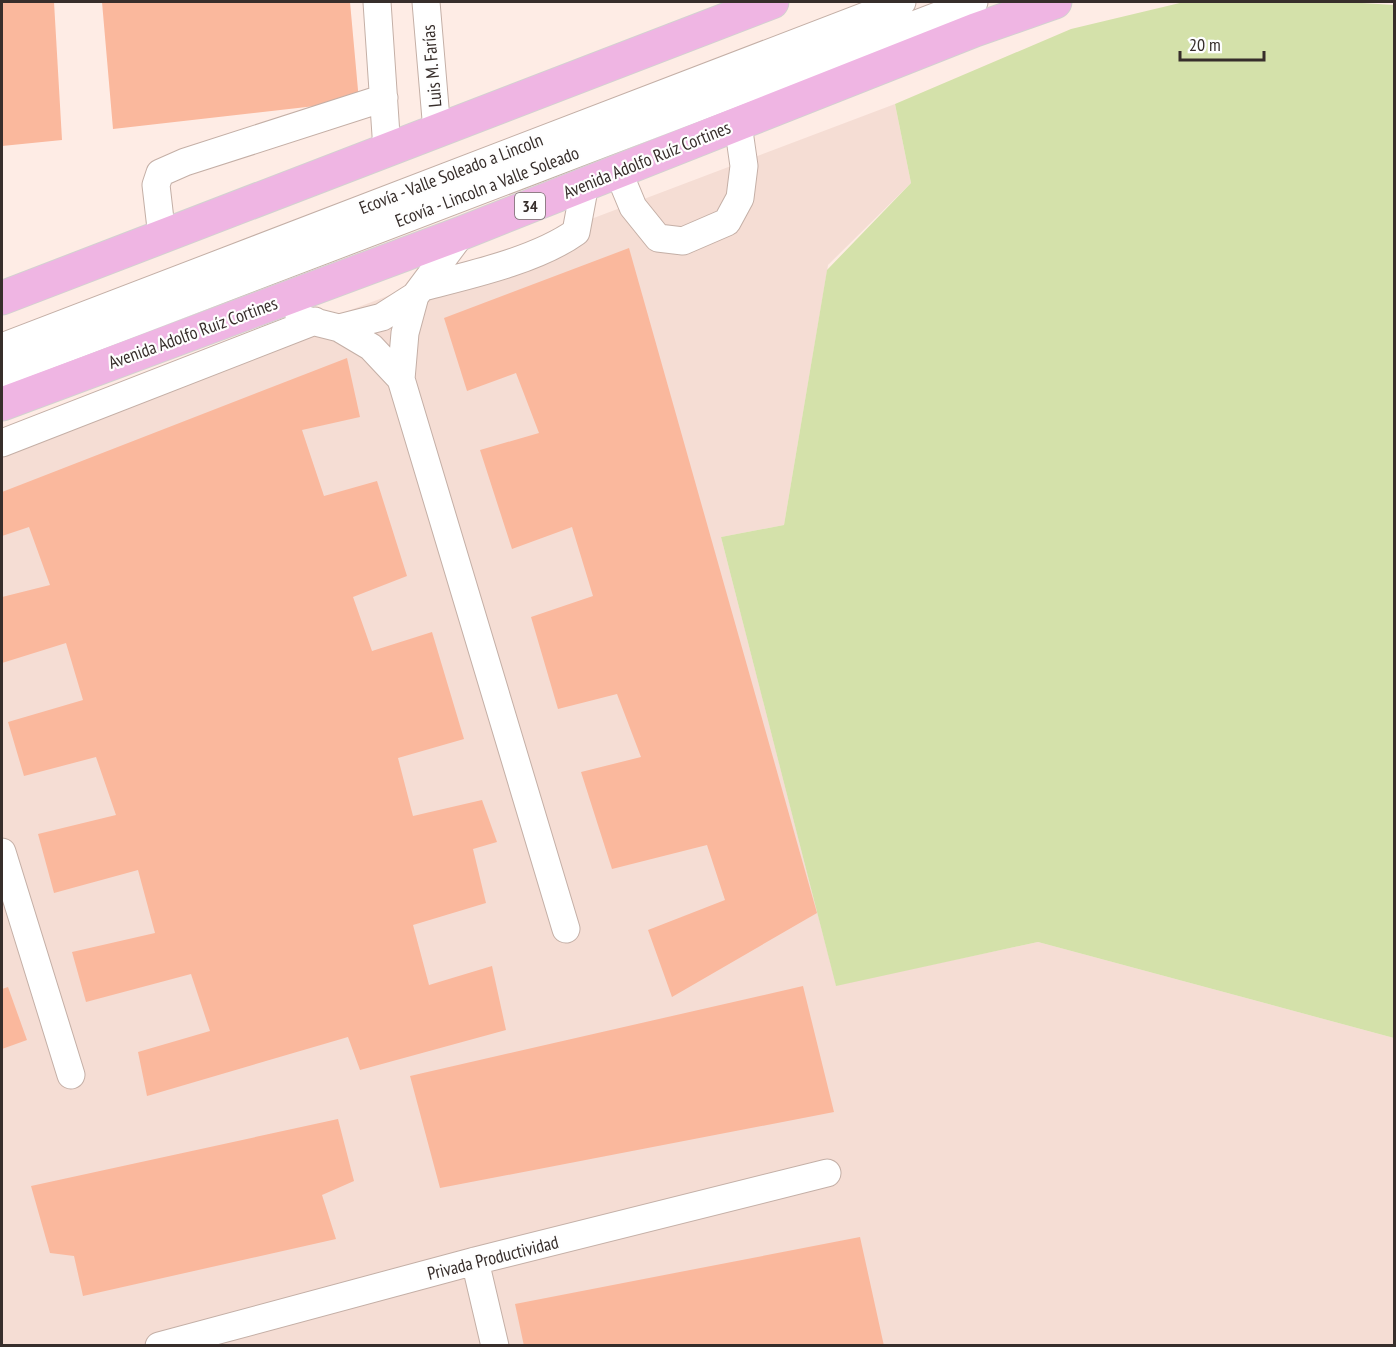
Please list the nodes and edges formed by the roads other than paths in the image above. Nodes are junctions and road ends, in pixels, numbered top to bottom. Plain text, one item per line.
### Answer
1 (376, 2) edge
2 (426, 2) edge
3 (772, 2) edge
4 (902, 2) edge
5 (974, 2) edge
6 (1055, 2) edge
7 (384, 98) junction
8 (738, 124) junction
9 (437, 131) junction
10 (387, 150) junction
11 (618, 171) junction
12 (585, 184) junction
13 (462, 233) junction
14 (162, 237) junction
15 (419, 292) junction
16 (2, 298) edge
17 (258, 309) junction
18 (327, 325) junction
19 (2, 347) edge
20 (2, 373) edge
21 (401, 378) junction
22 (2, 404) edge
23 (2, 443) edge
24 (2, 852) edge
25 (566, 929) dead end
26 (70, 1076) dead end
27 (827, 1173) dead end
28 (475, 1261) junction
29 (159, 1346) edge
30 (495, 1346) edge

1 - 7 street
2 - 9 street, Luis M. Farías
3 - 9 main road
4 - 19 street, Ecovía - Valle Soleado a Lincoln
5 - 20 street, Ecovía - Lincoln a Valle Soleado
6 - 8 main road, Avenida Adolfo Ruíz Cortines / 34
7 - 10 street
7 - 14 street
8 - 11 main road, Avenida Adolfo Ruíz Cortines / 34
8 - 11 street
9 - 10 main road
10 - 14 main road
11 - 12 main road, Avenida Adolfo Ruíz Cortines / 34
12 - 13 main road, Avenida Adolfo Ruíz Cortines / 34
12 - 15 street
13 - 15 street
13 - 17 main road, Avenida Adolfo Ruíz Cortines / 34
14 - 16 main road
15 - 18 street
15 - 21 street
17 - 18 street
17 - 22 main road, Avenida Adolfo Ruíz Cortines / 34
18 - 21 street
18 - 23 street
21 - 25 street
24 - 26 street
27 - 28 street, Privada Productividad
28 - 29 street, Privada Productividad
28 - 30 street

